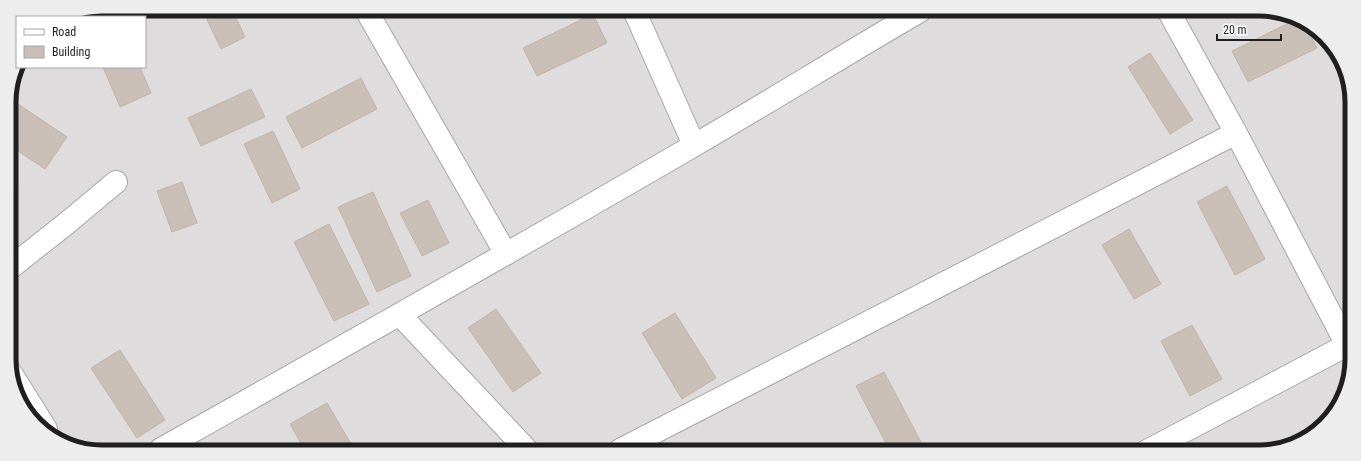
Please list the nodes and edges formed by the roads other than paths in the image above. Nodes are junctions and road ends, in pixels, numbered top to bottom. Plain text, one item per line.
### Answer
1 (369, 16) edge
2 (637, 16) edge
3 (911, 16) edge
4 (1171, 16) edge
5 (1236, 133) junction
6 (694, 145) junction
7 (116, 182) dead end
8 (506, 254) junction
9 (16, 263) edge
10 (400, 315) junction
11 (1345, 341) edge
12 (1345, 349) edge
13 (23, 393) edge
14 (39, 418) edge
15 (167, 445) edge
16 (522, 445) edge
17 (630, 445) edge
18 (1159, 445) edge

1 - 8 street
2 - 6 street
3 - 6 street
4 - 5 street
5 - 11 street
5 - 17 street
6 - 8 street
7 - 9 street
8 - 10 street
10 - 15 street
10 - 16 street
12 - 18 street
13 - 14 street

